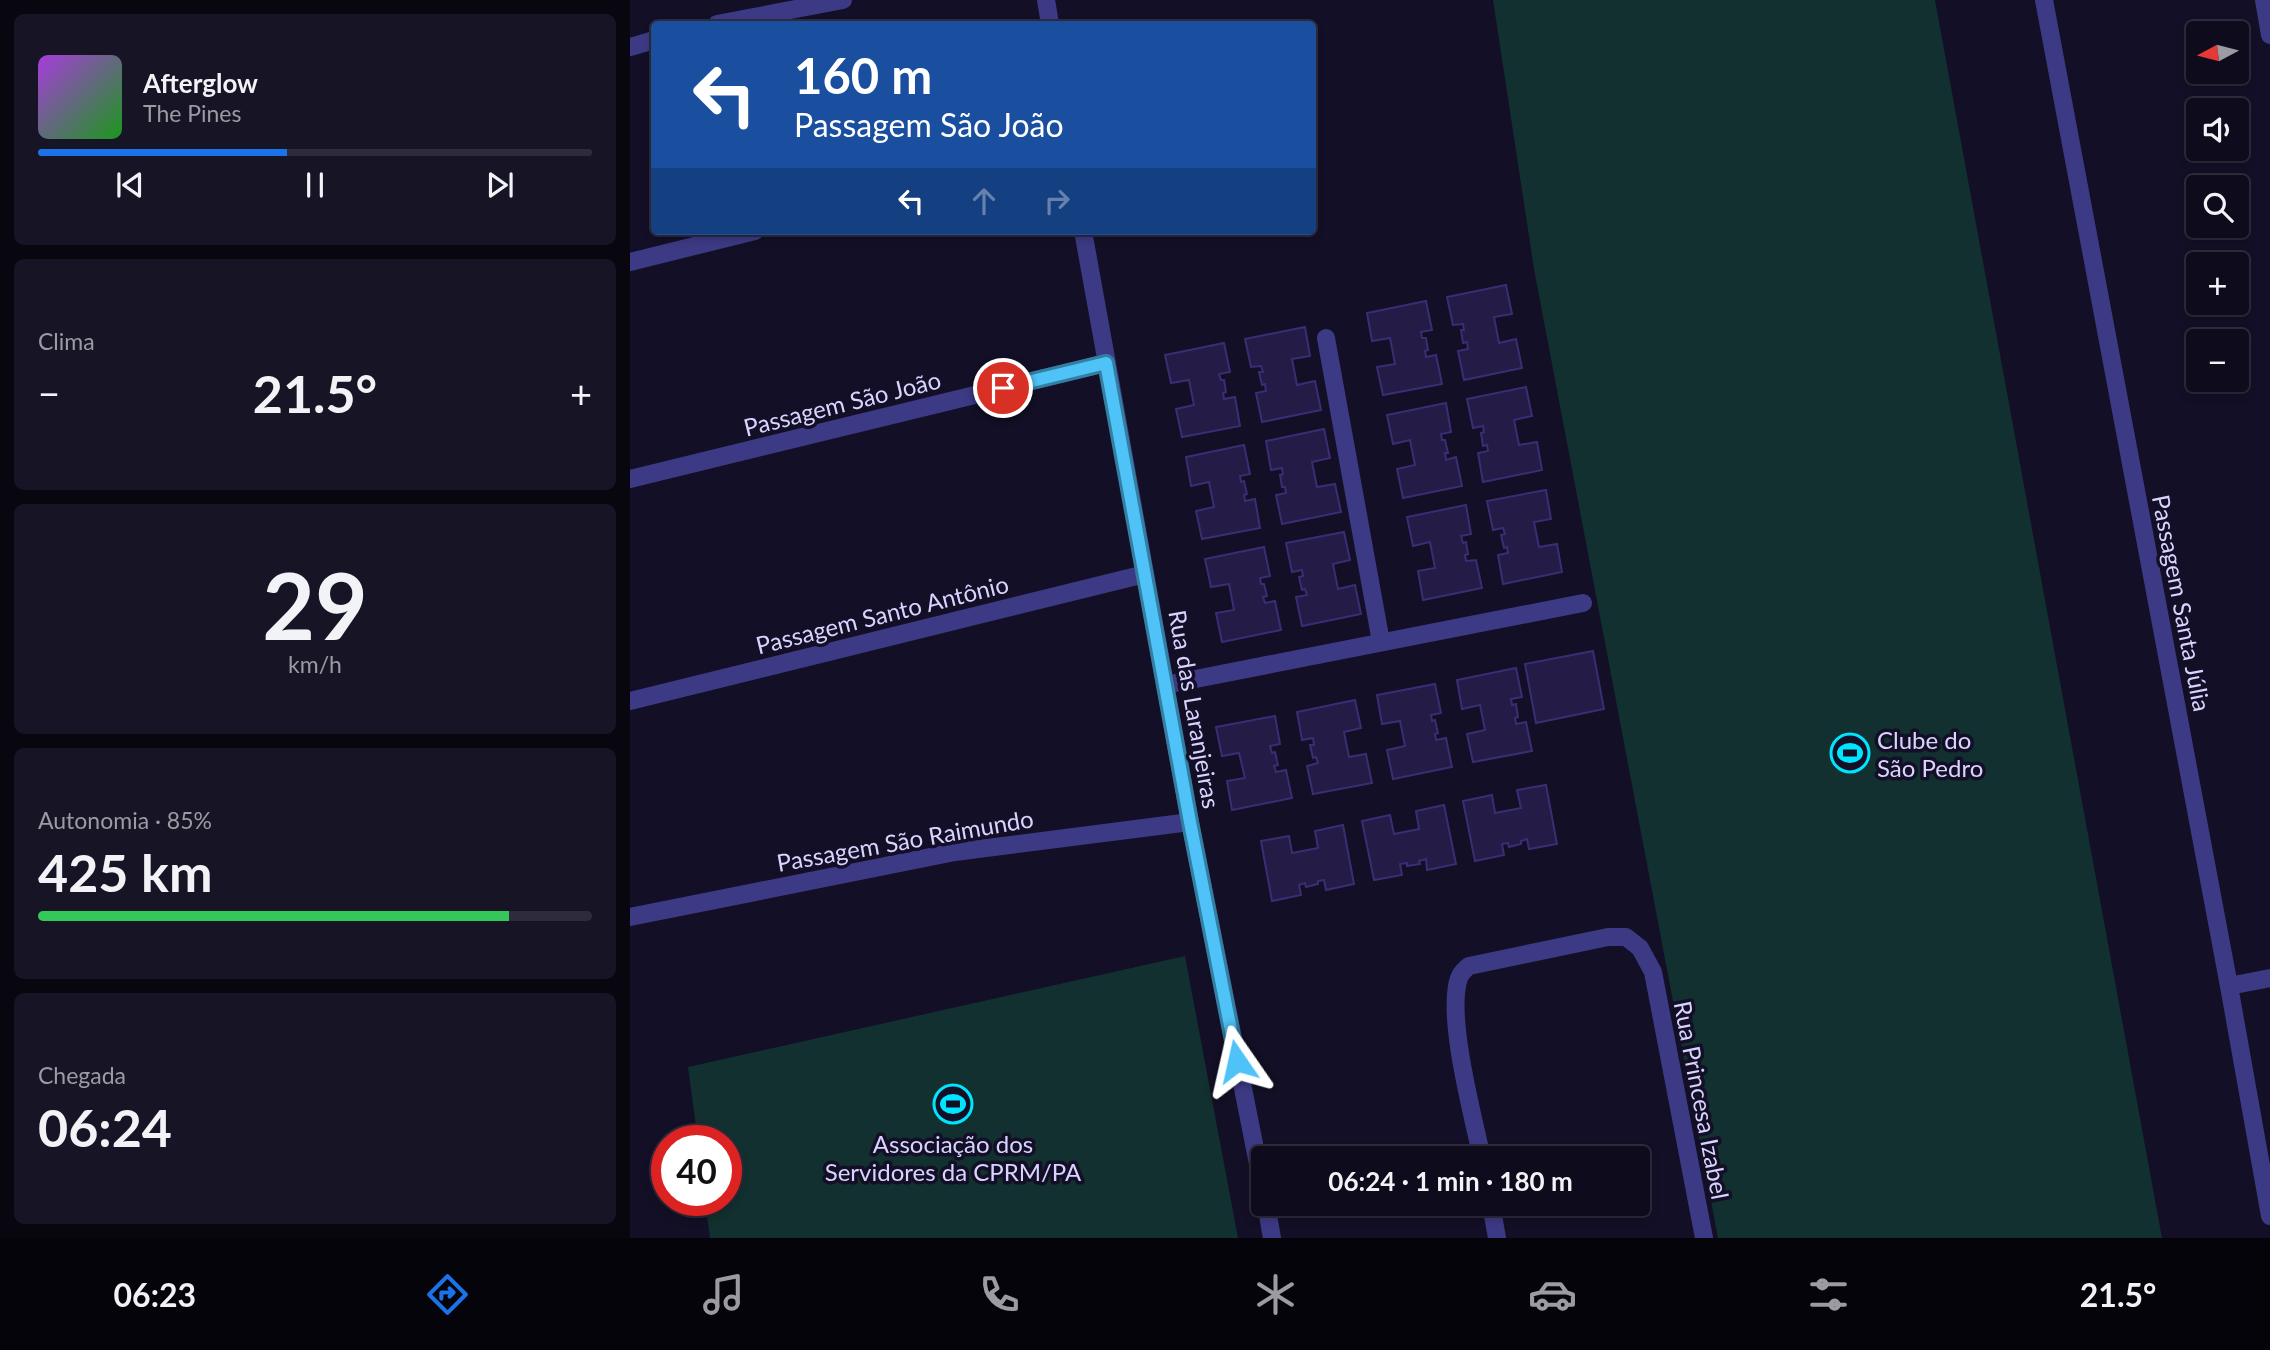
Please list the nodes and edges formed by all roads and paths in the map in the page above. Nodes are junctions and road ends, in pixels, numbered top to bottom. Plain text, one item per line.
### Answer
1 (843, 0) edge
2 (1046, 0) edge
3 (2045, 0) edge
4 (2263, 0) edge
5 (733, 21) edge
6 (1050, 21) edge
7 (2270, 35) edge
8 (651, 41) edge
9 (630, 47) edge
10 (739, 235) edge
11 (1084, 235) edge
12 (630, 262) edge
13 (1326, 338) dead end
14 (1106, 363) junction
15 (630, 479) edge
16 (1145, 574) junction
17 (1583, 603) dead end
18 (1381, 642) junction
19 (1165, 685) junction
20 (630, 701) edge
21 (1190, 822) junction
22 (630, 917) edge
23 (2270, 978) edge
24 (2229, 986) junction
25 (1254, 1146) edge
26 (1480, 1146) edge
27 (1268, 1216) edge
28 (1492, 1216) edge
29 (2270, 1216) edge
30 (1272, 1238) edge
31 (1497, 1238) edge
32 (1704, 1238) edge

1 - 5 street
2 - 6 street
3 - 24 street, Passagem Santa Júlia
4 - 7 street
8 - 9 street
10 - 12 street
11 - 14 street, Rua das Laranjeiras
13 - 18 street
14 - 15 street, Passagem São João
14 - 16 street, Rua das Laranjeiras
16 - 19 street, Rua das Laranjeiras
16 - 20 street, Passagem Santo Antônio
17 - 18 street
18 - 19 street
19 - 21 street, Rua das Laranjeiras
21 - 22 street, Passagem São Raimundo
21 - 25 street, Rua das Laranjeiras
23 - 24 street
24 - 29 street, Passagem Santa Júlia
26 - 32 street, Rua Princesa Izabel
27 - 30 street
28 - 31 street

